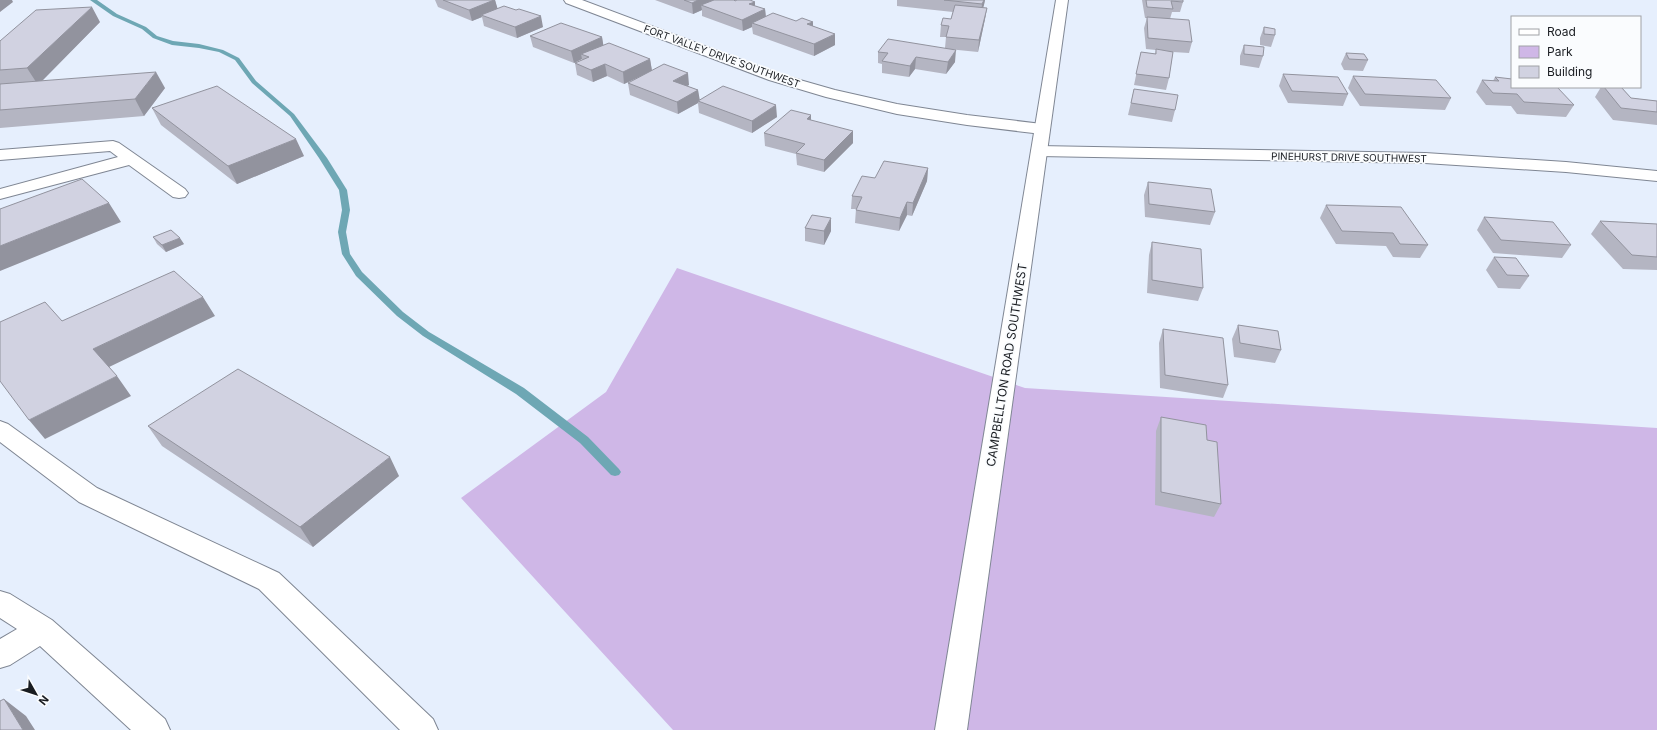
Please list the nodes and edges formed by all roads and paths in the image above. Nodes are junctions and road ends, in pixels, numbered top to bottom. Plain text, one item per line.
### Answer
1 (570, 0) edge
2 (1062, 0) edge
3 (1042, 129) junction
4 (1039, 151) junction
5 (0, 154) edge
6 (132, 159) junction
7 (1657, 176) edge
8 (179, 193) dead end
9 (0, 194) edge
10 (0, 430) edge
11 (0, 603) edge
12 (42, 629) junction
13 (0, 655) edge
14 (154, 730) edge
15 (422, 730) edge
16 (951, 730) edge

1 - 3 street, FORT VALLEY DRIVE SOUTHWEST
2 - 3 street, CAMPBELLTON ROAD SOUTHWEST
3 - 4 street, CAMPBELLTON ROAD SOUTHWEST
4 - 7 street, PINEHURST DRIVE SOUTHWEST
4 - 16 street, CAMPBELLTON ROAD SOUTHWEST
5 - 6 street
6 - 8 street
6 - 9 street
10 - 15 street
11 - 12 street
12 - 13 street
12 - 14 street

